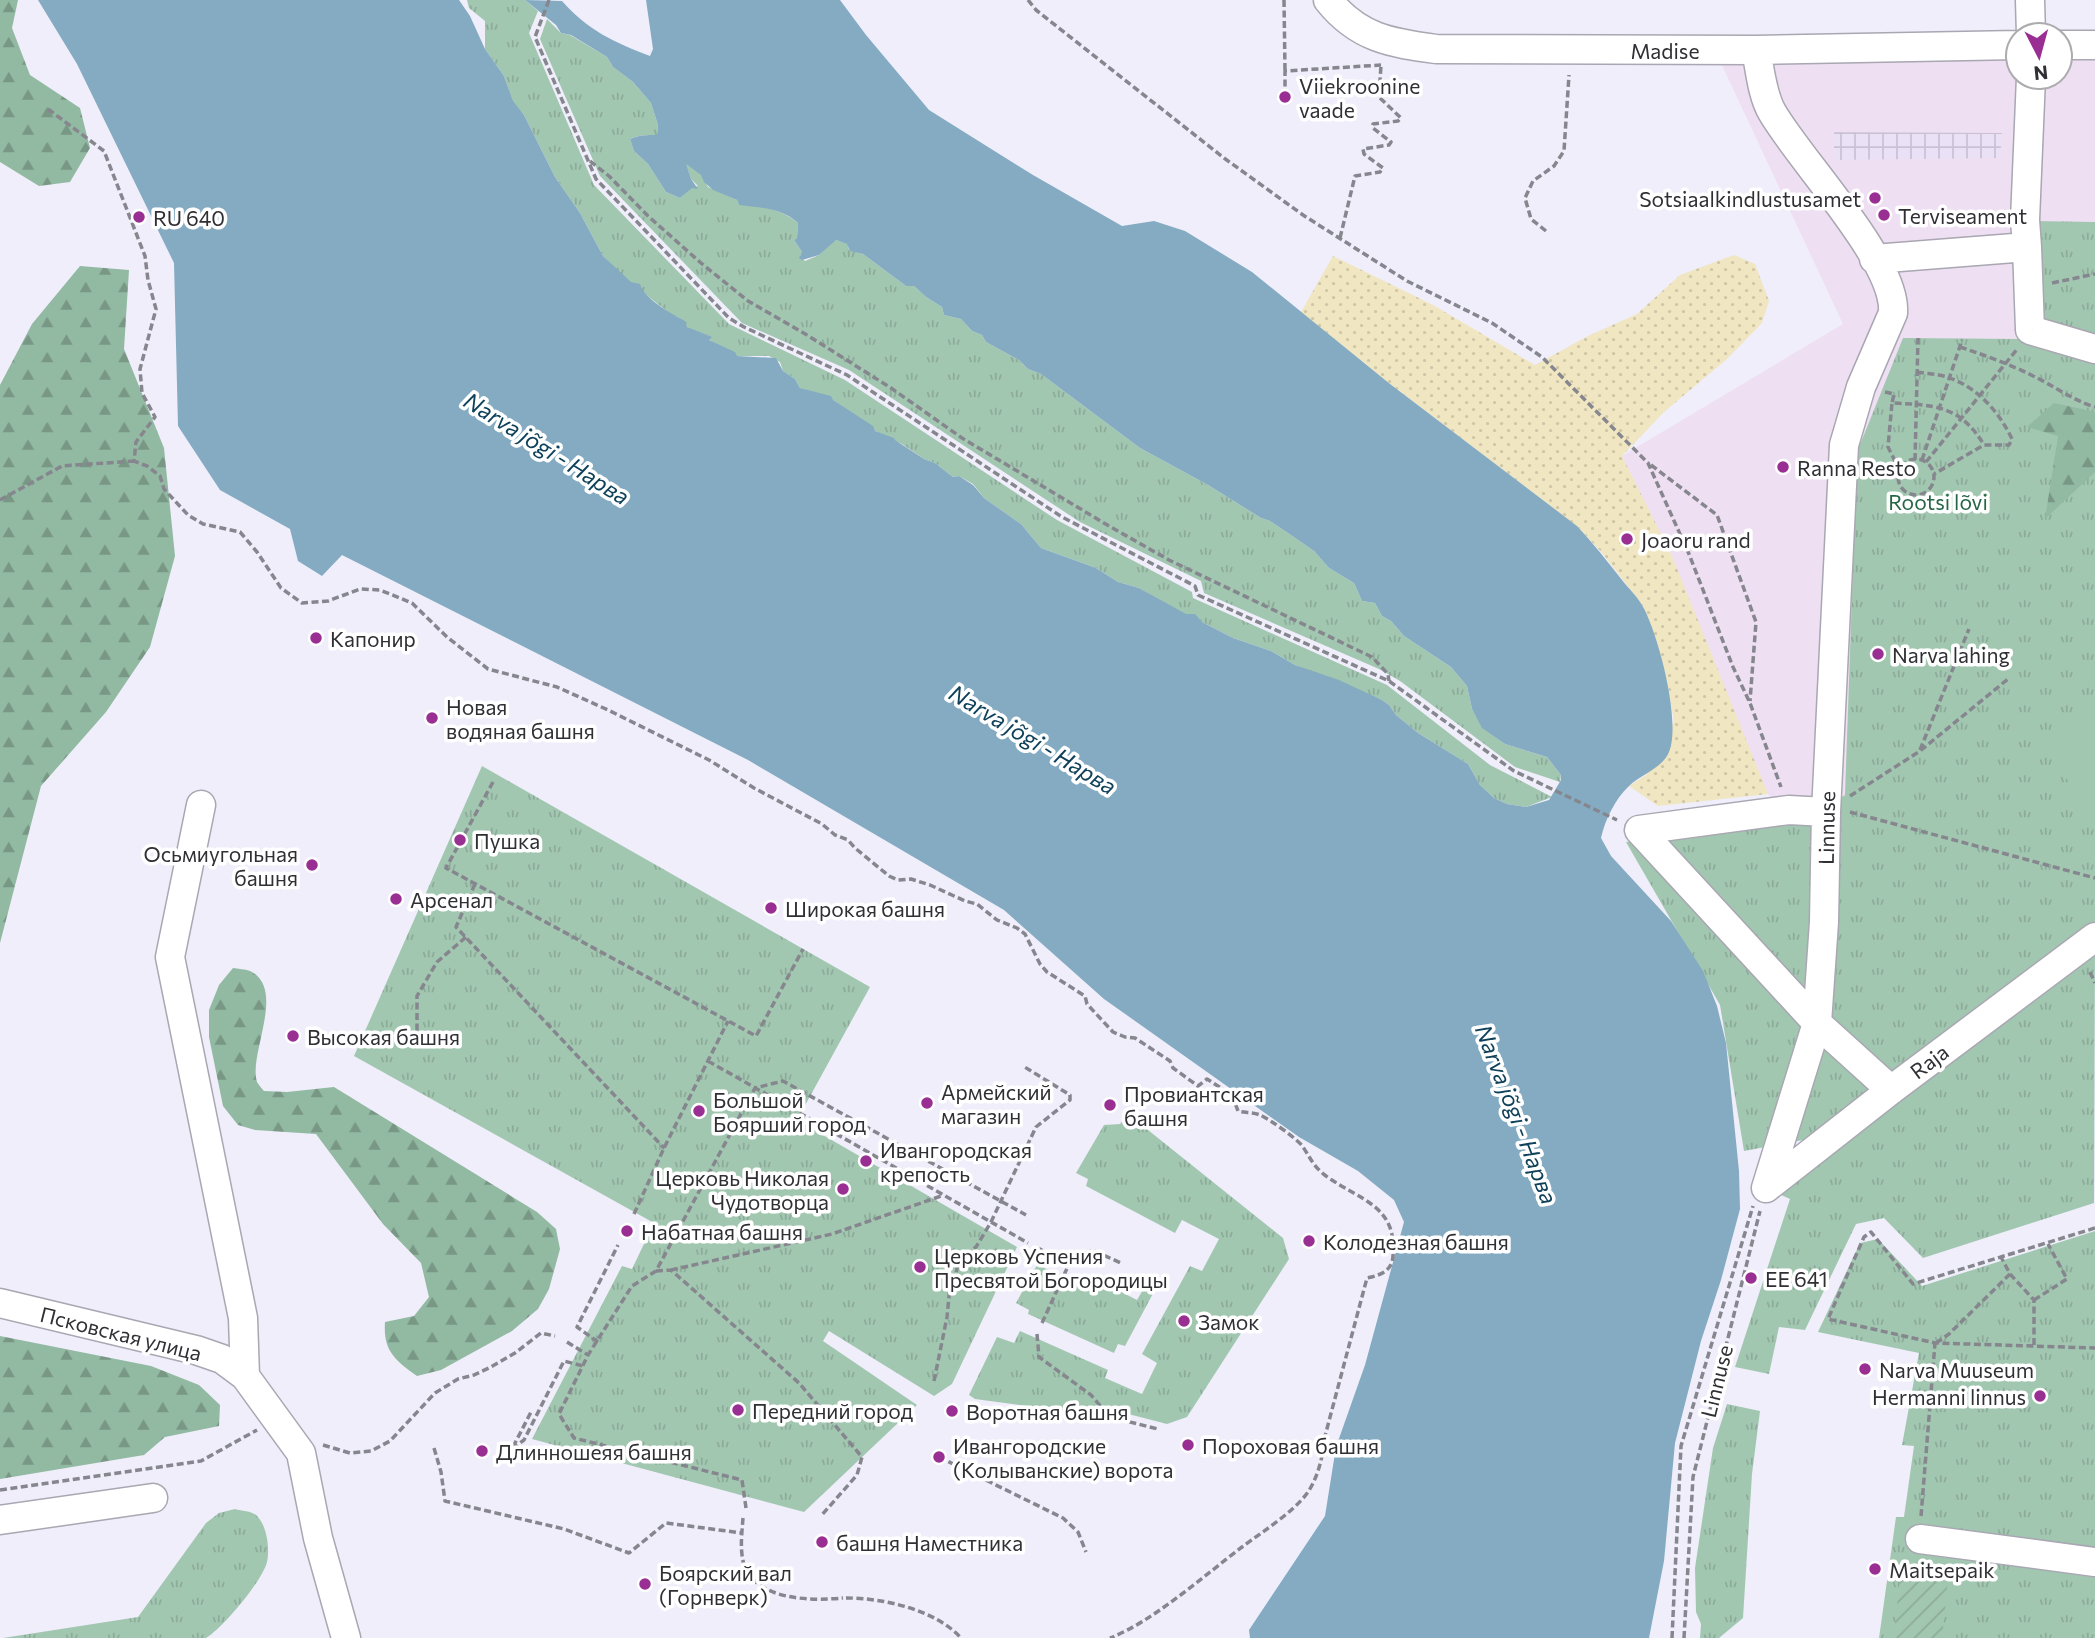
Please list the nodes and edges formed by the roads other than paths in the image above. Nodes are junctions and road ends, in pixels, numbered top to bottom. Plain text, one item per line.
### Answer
1 (1328, 0) edge
2 (2031, 0) edge
3 (2031, 21) edge
4 (2004, 45) edge
5 (2074, 45) edge
6 (2095, 45) edge
7 (1756, 50) junction
8 (2030, 91) edge
9 (2027, 247) junction
10 (1874, 259) junction
11 (2095, 349) edge
12 (201, 805) dead end
13 (1826, 812) junction
14 (2095, 937) edge
15 (1817, 1023) junction
16 (1891, 1090) junction
17 (1766, 1188) joint
18 (0, 1303) edge
19 (245, 1376) junction
20 (153, 1497) dead end
21 (0, 1520) edge
22 (1920, 1539) road end
23 (2095, 1562) edge
24 (346, 1638) edge

1 - 7 street, Madise
2 - 3 street
4 - 7 street, Madise
5 - 6 street
7 - 10 street, Linnuse
8 - 9 street
9 - 10 street
9 - 11 street
10 - 13 street, Linnuse
12 - 19 street
13 - 15 street, Linnuse
13 - 15 street
14 - 16 street, Raja
15 - 16 street
15 - 17 street, Linnuse
16 - 17 street, Raja
18 - 19 street, Псковская улица
19 - 24 street, Псковская улица
20 - 21 street
22 - 23 street

